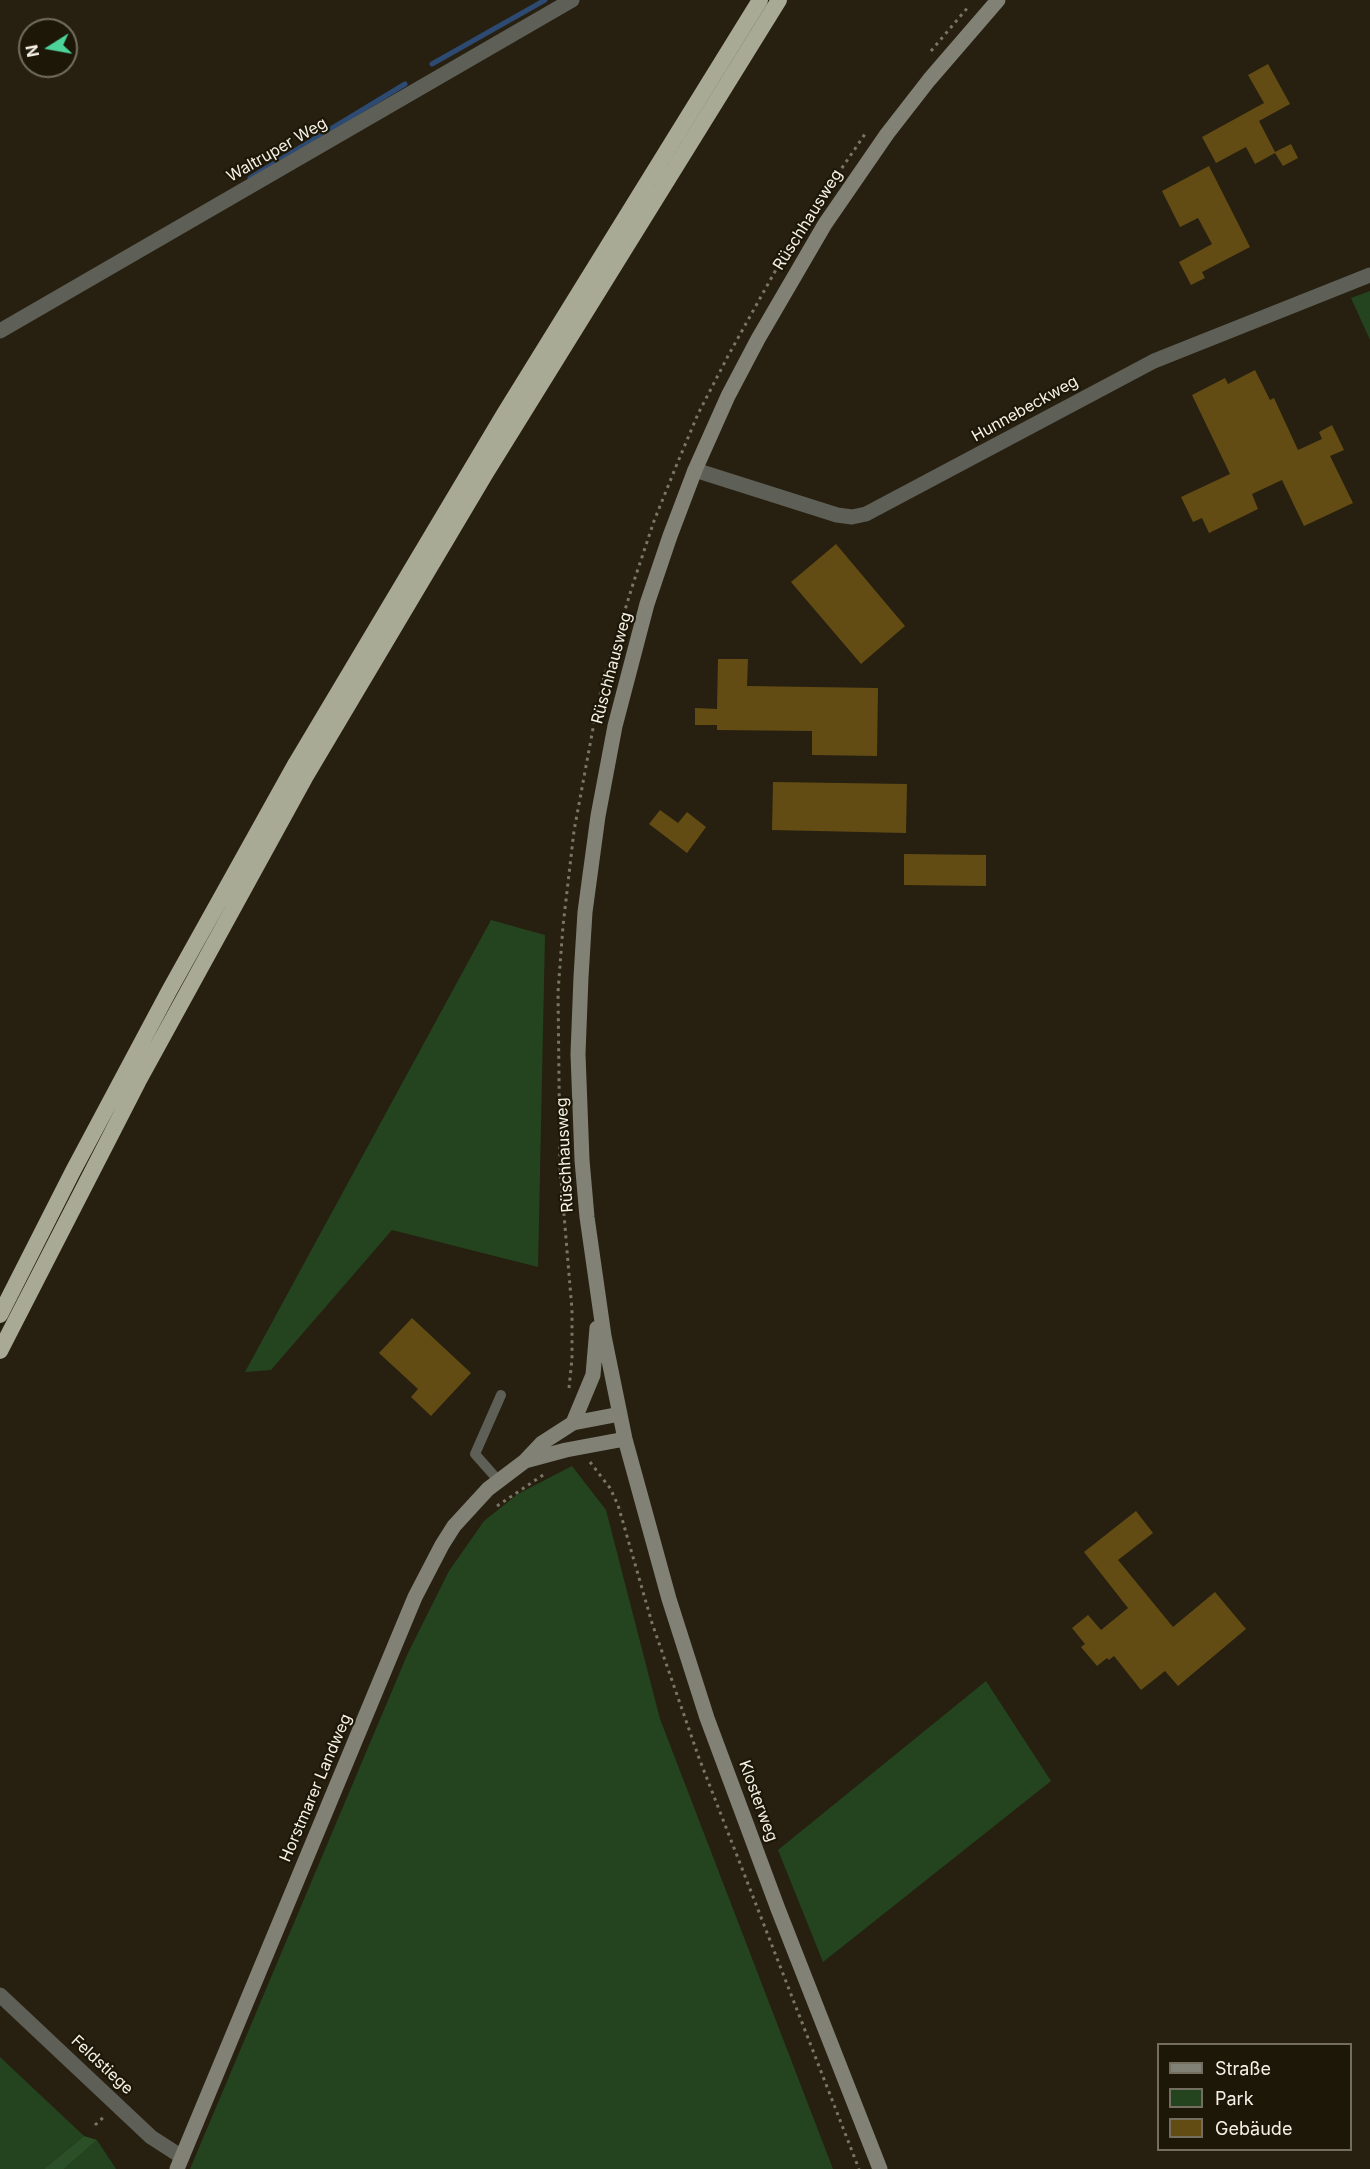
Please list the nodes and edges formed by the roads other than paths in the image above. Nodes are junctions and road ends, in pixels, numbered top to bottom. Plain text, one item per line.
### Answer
1 (572, 0) edge
2 (760, 0) edge
3 (779, 0) edge
4 (998, 0) edge
5 (1370, 276) edge
6 (0, 331) edge
7 (694, 470) junction
8 (598, 1299) junction
9 (0, 1315) edge
10 (0, 1351) edge
11 (501, 1395) dead end
12 (620, 1414) junction
13 (573, 1423) junction
14 (626, 1438) junction
15 (525, 1461) junction
16 (498, 1480) junction
17 (0, 1995) edge
18 (180, 2163) edge
19 (880, 2169) edge

1 - 6 street, Waltruper Weg
2 - 9 highway
3 - 10 highway
4 - 7 main road, Rüschhausweg
5 - 7 street, Hunnebeckweg
7 - 8 main road, Rüschhausweg
8 - 12 main road, Rüschhausweg
8 - 13 main road
11 - 16 lane
12 - 13 main road, Horstmarer Landweg
12 - 14 main road, Rüschhausweg
13 - 15 main road, Horstmarer Landweg
14 - 15 main road, Horstmarer Landweg
14 - 19 main road, Klosterweg
15 - 16 main road, Horstmarer Landweg
16 - 18 main road, Horstmarer Landweg
17 - 18 street, Feldstiege

